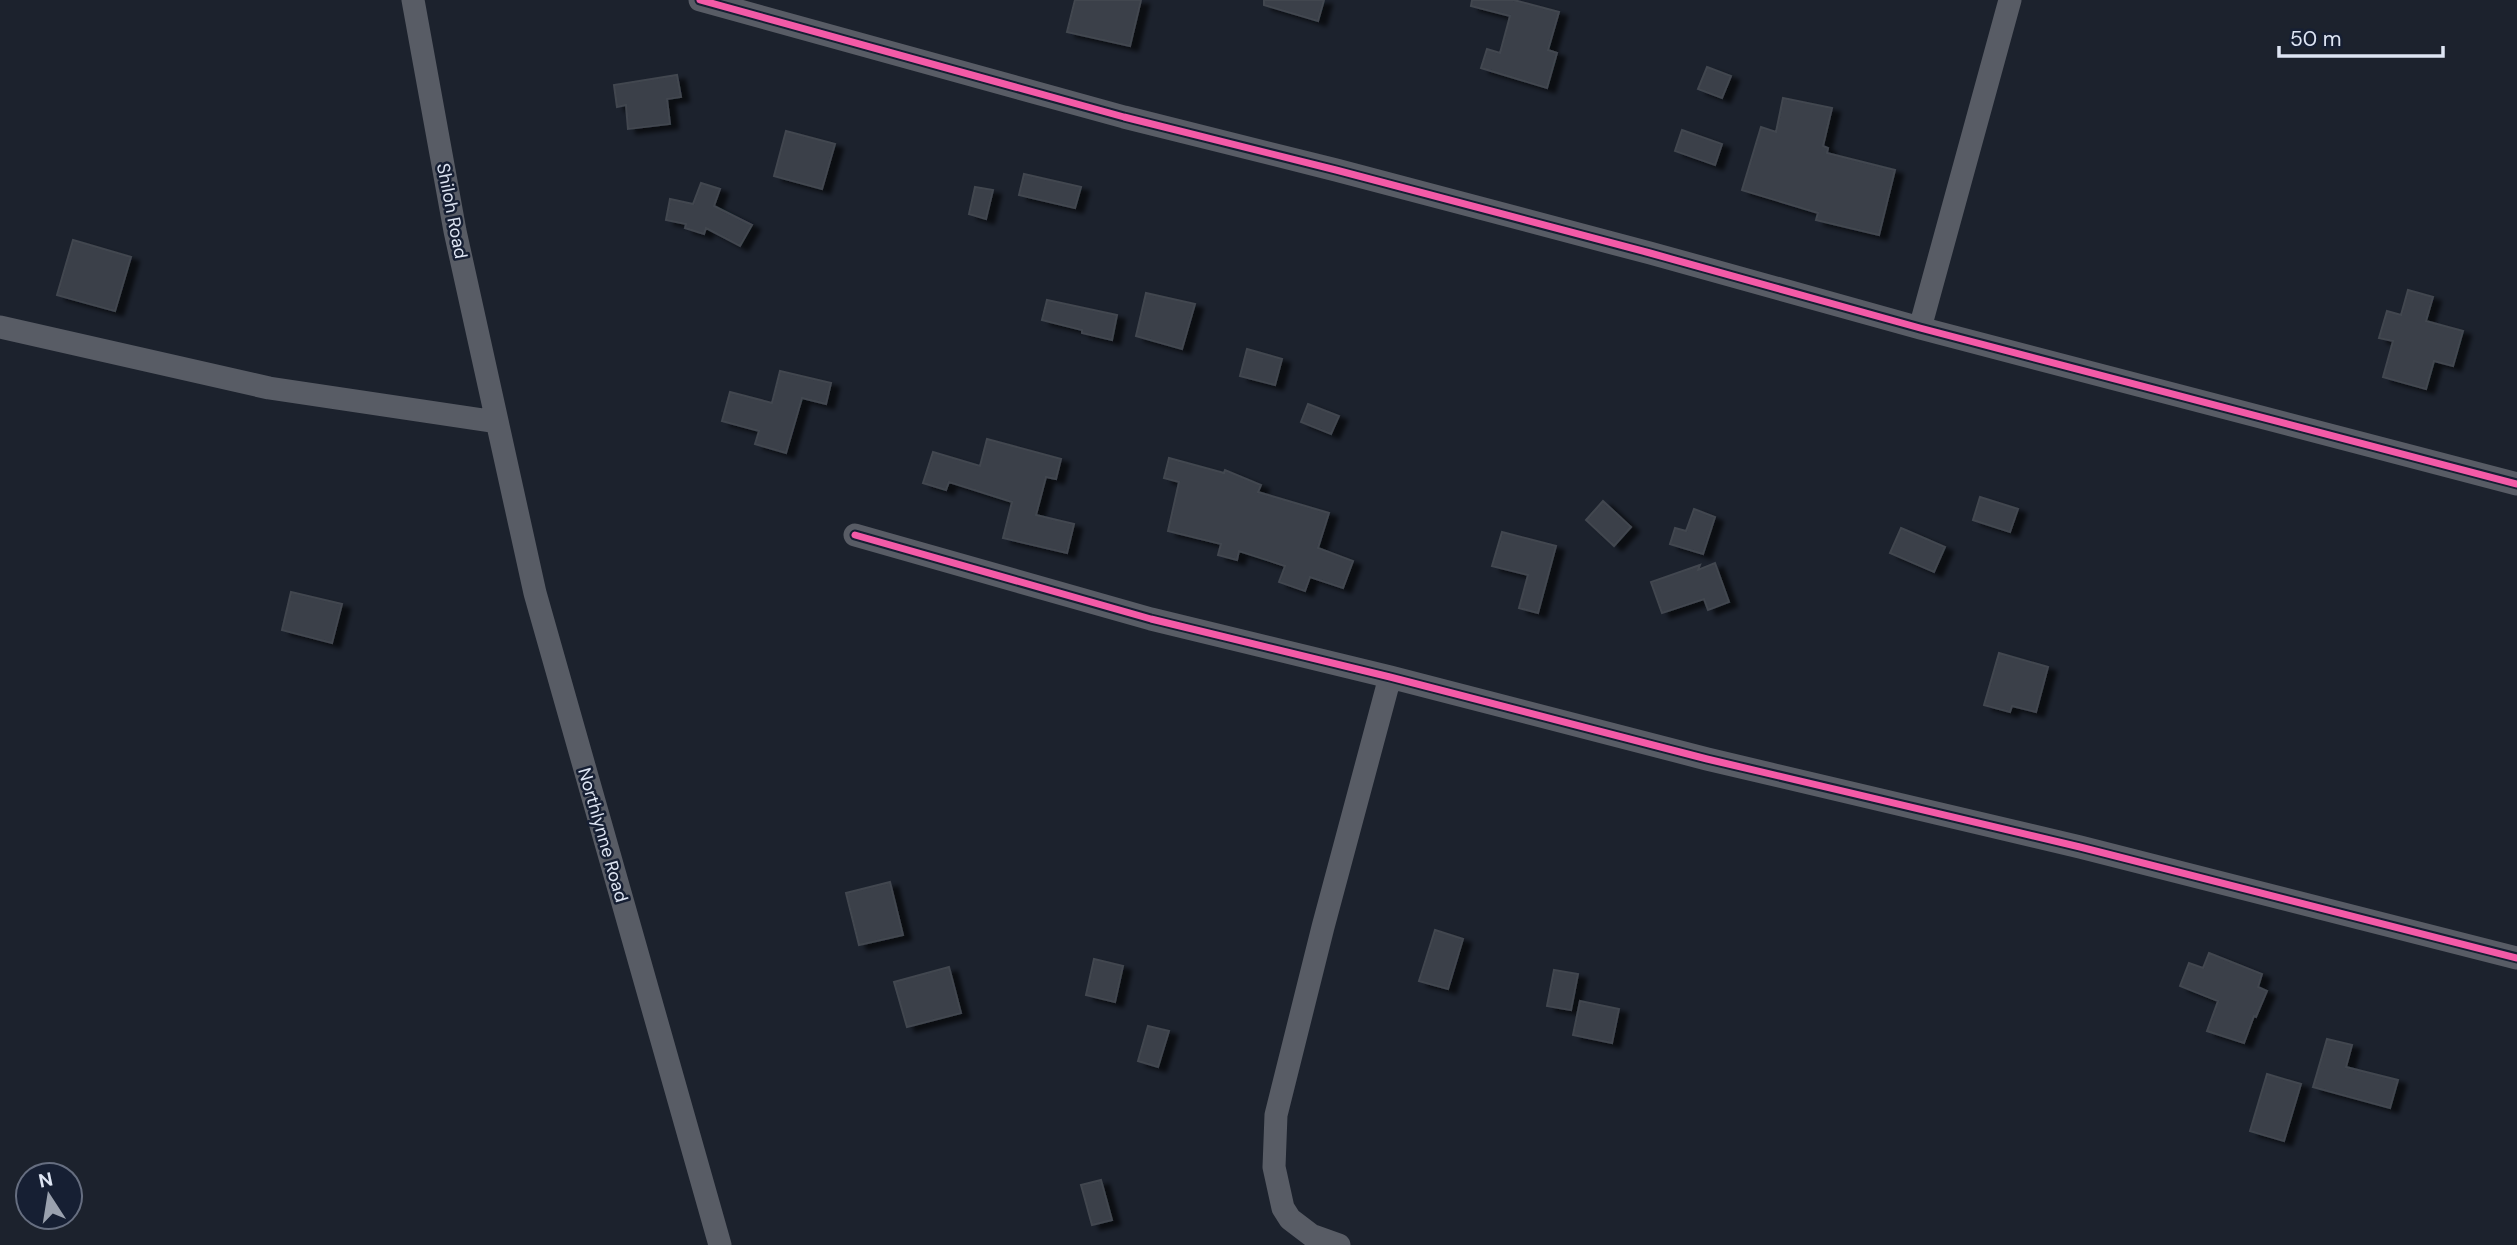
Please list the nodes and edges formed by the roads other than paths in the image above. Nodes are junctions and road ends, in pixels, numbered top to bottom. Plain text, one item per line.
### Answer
1 (413, 0) edge
2 (700, 0) edge
3 (2010, 0) edge
4 (0, 327) edge
5 (1920, 328) junction
6 (496, 422) junction
7 (2517, 484) edge
8 (855, 535) dead end
9 (1391, 677) junction
10 (2517, 958) edge
11 (720, 1245) edge
12 (1339, 1245) edge

1 - 6 street, Shiloh Road
2 - 5 street
3 - 5 street
4 - 6 street
5 - 7 street
6 - 11 street, Northlynne Road
8 - 9 street
9 - 10 street
9 - 12 street

